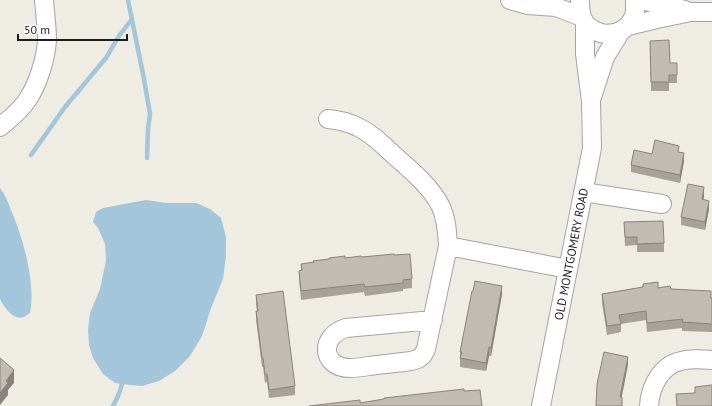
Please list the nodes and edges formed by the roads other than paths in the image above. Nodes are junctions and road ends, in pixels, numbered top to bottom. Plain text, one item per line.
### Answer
1 (44, 0) edge
2 (510, 0) edge
3 (635, 0) edge
4 (642, 0) edge
5 (691, 12) junction
6 (712, 12) edge
7 (582, 13) edge
8 (624, 28) junction
9 (591, 101) junction
10 (328, 119) dead end
11 (0, 127) edge
12 (583, 192) junction
13 (662, 204) dead end
14 (448, 246) junction
15 (568, 269) junction
16 (433, 320) junction
17 (712, 360) edge
18 (541, 406) edge
19 (649, 406) edge

1 - 11 street
2 - 7 street
3 - 8 street, OLD MONTGOMERY ROAD
4 - 5 street
5 - 6 street
5 - 8 street
7 - 8 street
7 - 9 street, OLD MONTGOMERY ROAD
8 - 9 street, OLD MONTGOMERY ROAD
9 - 12 street, OLD MONTGOMERY ROAD
10 - 14 street
12 - 13 street
12 - 15 street, OLD MONTGOMERY ROAD
14 - 15 street
14 - 16 street
15 - 18 street, OLD MONTGOMERY ROAD
16 - 16 street
17 - 19 street

